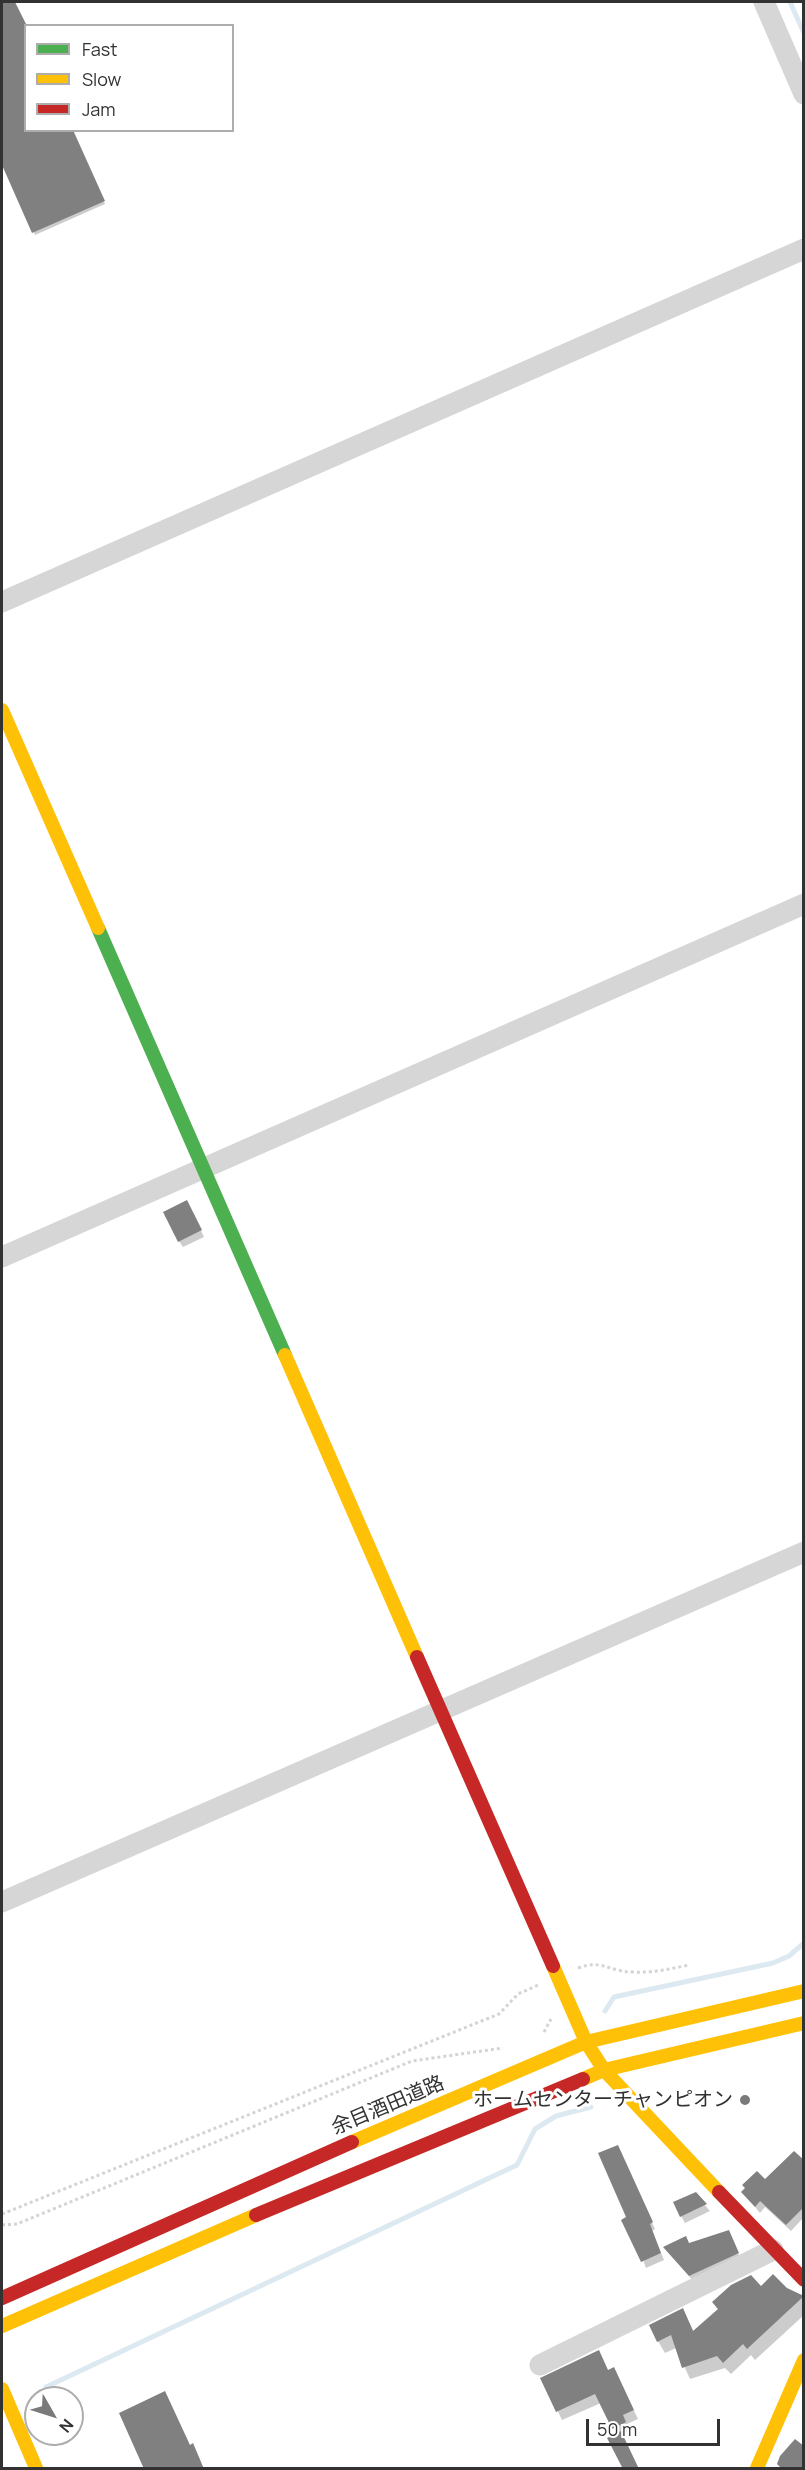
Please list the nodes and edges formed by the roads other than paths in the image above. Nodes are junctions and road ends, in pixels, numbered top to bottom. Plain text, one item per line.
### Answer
1 (764, 2) edge
2 (804, 94) edge
3 (804, 249) edge
4 (2, 602) edge
5 (2, 710) edge
6 (804, 904) edge
7 (202, 1168) junction
8 (2, 1257) edge
9 (804, 1552) edge
10 (440, 1711) junction
11 (2, 1902) edge
12 (804, 1991) edge
13 (804, 2023) edge
14 (586, 2042) junction
15 (604, 2070) junction
16 (772, 2250) junction
17 (804, 2280) edge
18 (2, 2298) edge
19 (2, 2326) edge
20 (804, 2360) edge
21 (540, 2365) dead end
22 (2, 2389) edge
23 (36, 2469) edge
24 (757, 2469) edge

1 - 2 street
3 - 4 street
5 - 7 main road
6 - 7 street
7 - 8 street
7 - 10 main road
9 - 10 street
10 - 11 street
10 - 14 main road
12 - 14 main road, 余目酒田道路
13 - 15 main road
14 - 15 main road
14 - 18 main road, 余目酒田道路
15 - 16 main road
15 - 19 main road
16 - 17 main road
16 - 21 street
20 - 24 main road
22 - 23 main road

